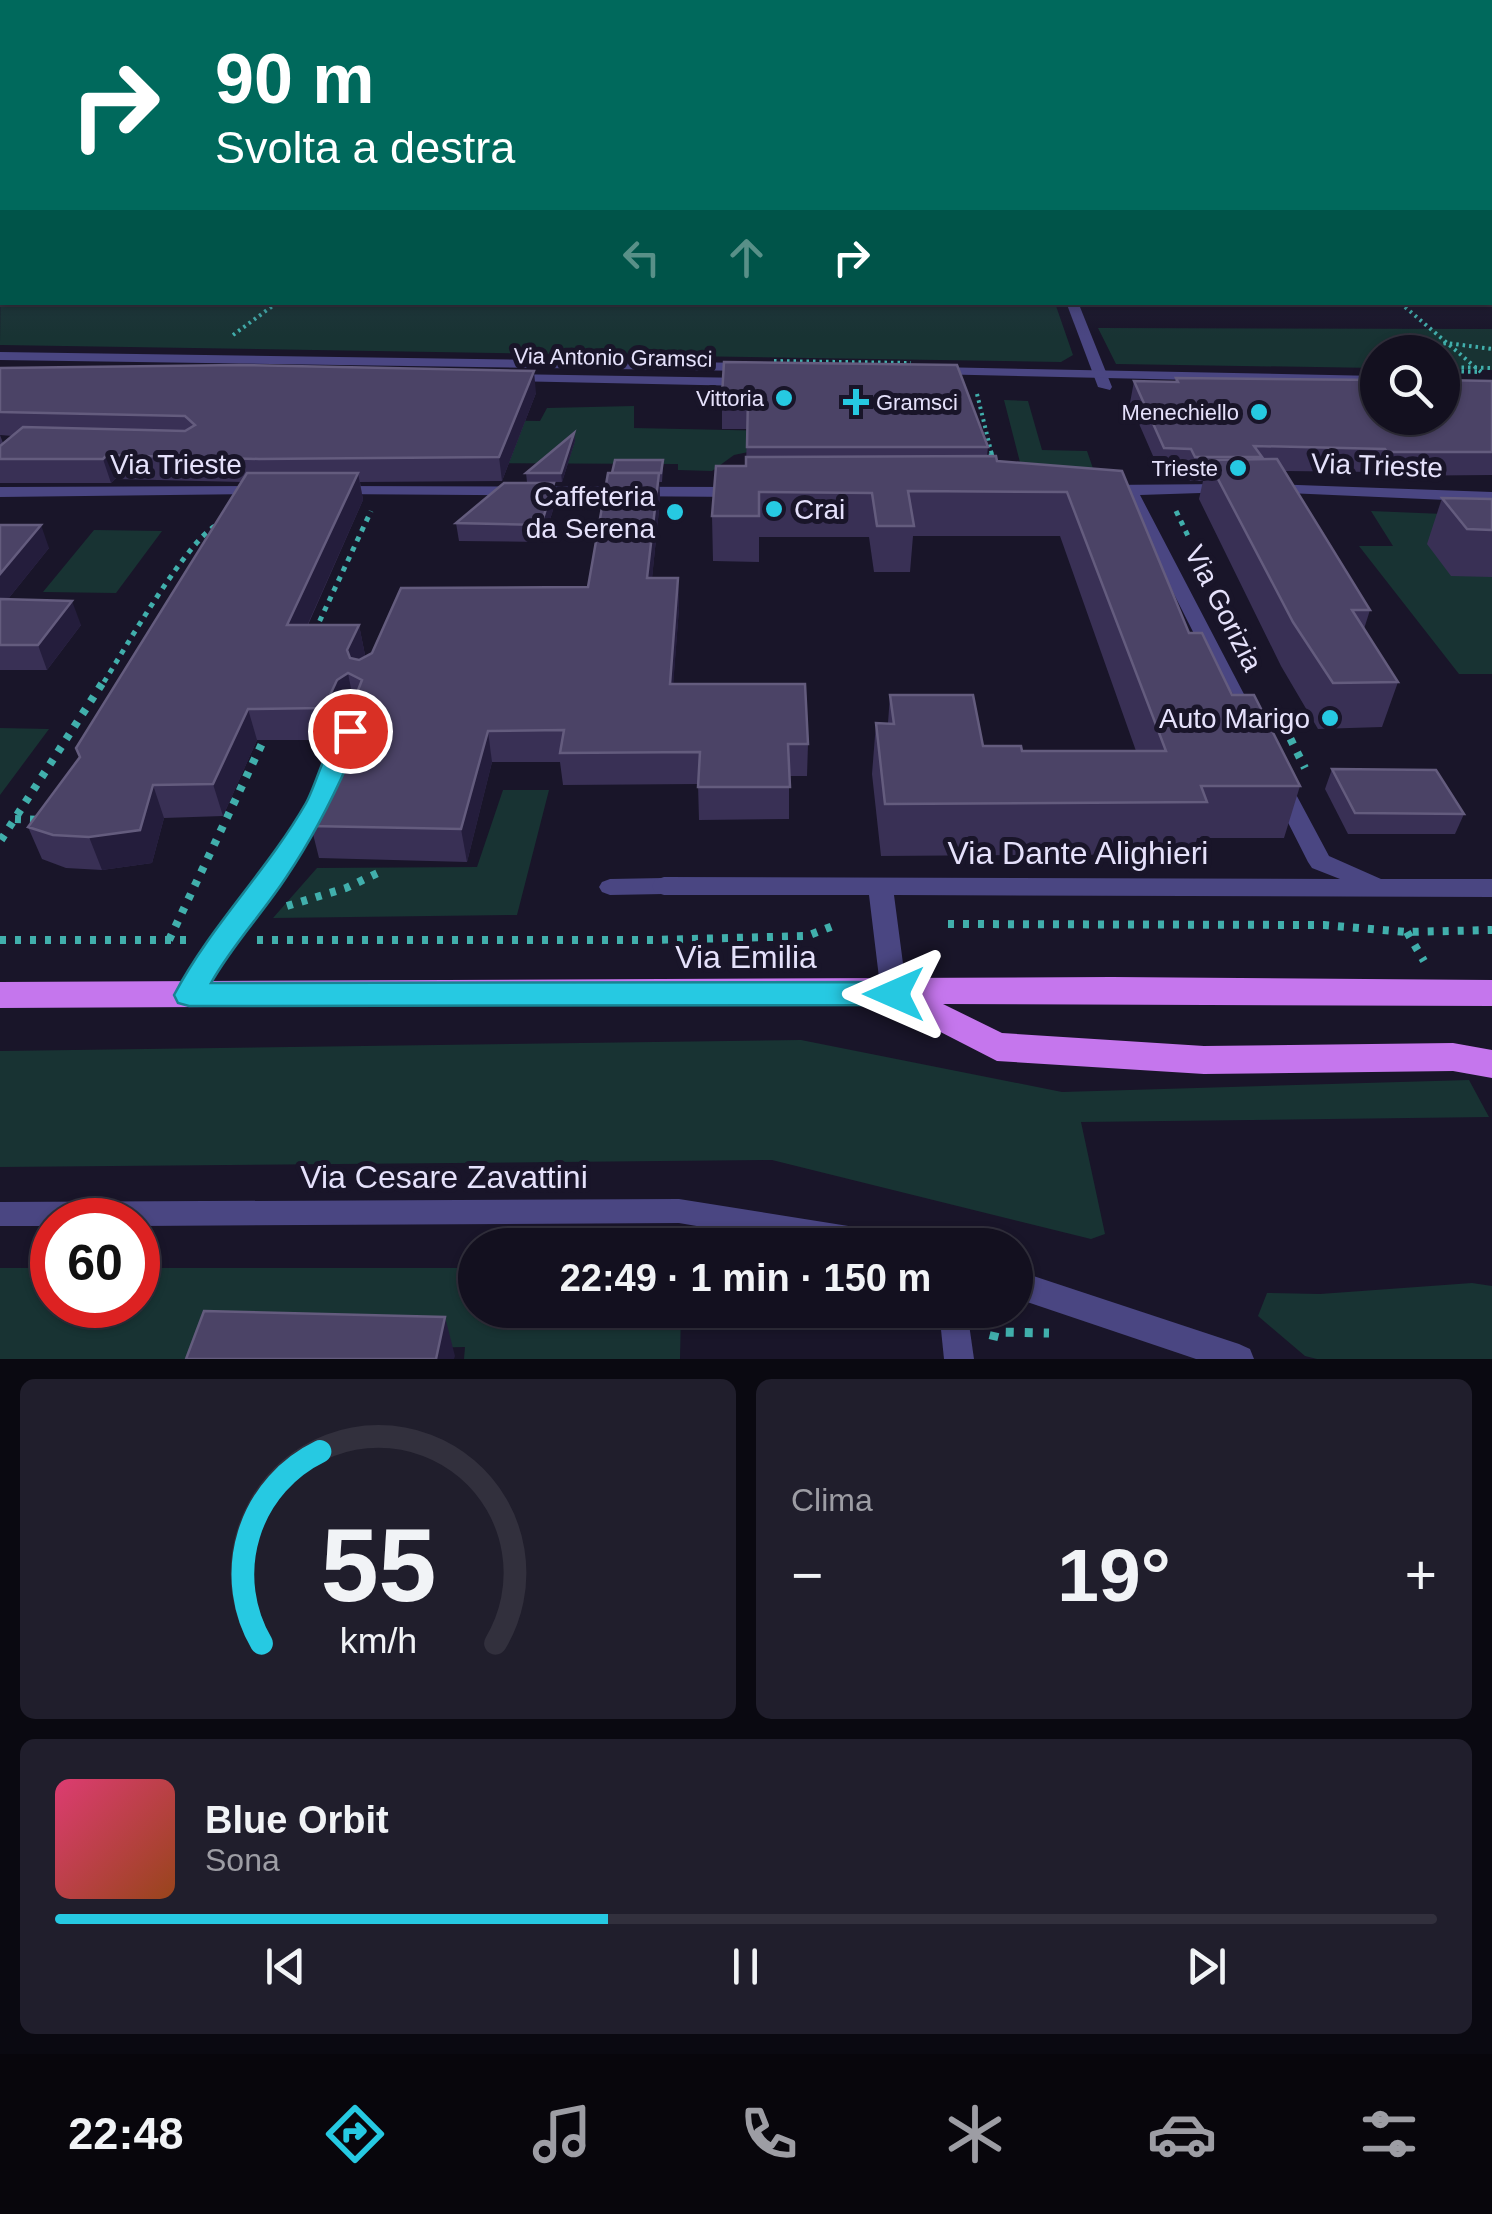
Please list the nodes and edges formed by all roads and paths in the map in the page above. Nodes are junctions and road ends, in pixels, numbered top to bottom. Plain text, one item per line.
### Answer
1 (274, 305) edge
2 (1073, 305) edge
3 (1406, 307) dead end
4 (1438, 335) edge
5 (228, 338) dead end
6 (1460, 345) edge
7 (1492, 349) edge
8 (1460, 354) edge
9 (0, 356) edge
10 (0, 370) edge
11 (1460, 370) edge
12 (1478, 370) junction
13 (1492, 370) edge
14 (920, 371) edge
15 (604, 372) junction
16 (766, 375) edge
17 (1360, 380) edge
18 (1102, 381) junction
19 (934, 384) edge
20 (1360, 388) edge
21 (976, 392) dead end
22 (995, 466) edge
23 (1236, 489) edge
24 (1255, 489) edge
25 (1130, 490) junction
26 (284, 491) edge
27 (320, 491) edge
28 (376, 491) junction
29 (1078, 491) edge
30 (0, 492) edge
31 (763, 492) edge
32 (1492, 498) edge
33 (230, 521) edge
34 (198, 557) edge
35 (184, 558) junction
36 (150, 611) junction
37 (163, 611) edge
38 (314, 632) edge
39 (110, 674) junction
40 (128, 674) edge
41 (356, 712) edge
42 (274, 720) edge
43 (78, 722) junction
44 (94, 722) edge
45 (1259, 743) edge
46 (1270, 764) edge
47 (15, 819) junction
48 (56, 820) edge
49 (1, 840) edge
50 (1320, 862) junction
51 (384, 870) dead end
52 (880, 884) junction
53 (664, 886) joint
54 (610, 887) dead end
55 (1265, 887) junction
56 (1386, 888) junction
57 (1492, 888) edge
58 (236, 918) junction
59 (948, 924) dead end
60 (833, 926) dead end
61 (1492, 930) edge
62 (0, 940) edge
63 (170, 940) junction
64 (220, 940) junction
65 (1492, 993) edge
66 (894, 994) junction
67 (189, 995) junction
68 (0, 996) edge
69 (1492, 1064) edge
70 (0, 1214) edge
71 (782, 1228) edge
72 (1033, 1290) edge
73 (955, 1328) edge
74 (959, 1359) edge
75 (1239, 1359) edge

1 - 5 path
2 - 18 street
3 - 4 path
6 - 7 path
8 - 12 path
9 - 15 street, Via Antonio Gramsci
10 - 15 street, Via Antonio Gramsci
11 - 12 path
12 - 13 path
14 - 18 street
15 - 16 street, Via Antonio Gramsci
17 - 18 street
18 - 19 street
18 - 20 street
21 - 22 path
23 - 25 street
24 - 32 street, Via Trieste
25 - 29 street
25 - 45 street, Via Gorizia
26 - 30 street, Via Trieste
27 - 28 street
28 - 31 street
28 - 38 path
33 - 35 path
34 - 35 path
35 - 36 path
36 - 37 path
36 - 39 path
39 - 40 path
39 - 43 path
41 - 58 lane
42 - 63 path
43 - 44 path
43 - 47 path
46 - 50 street
47 - 48 path
47 - 49 path
50 - 55 street
50 - 56 street
51 - 58 path
52 - 53 street, Via Dante Alighieri
52 - 55 street, Via Dante Alighieri
52 - 66 street
53 - 54 lane
55 - 56 street, Via Dante Alighieri
56 - 57 street, Via Dante Alighieri
58 - 64 lane
59 - 61 path
60 - 64 path
62 - 63 path
63 - 64 path
64 - 67 lane
65 - 66 main road, Via Emilia
66 - 67 main road, Via Emilia
66 - 69 main road
67 - 68 main road, Via Emilia
70 - 71 lane, Via Cesare Zavattini
72 - 75 lane
73 - 74 lane

